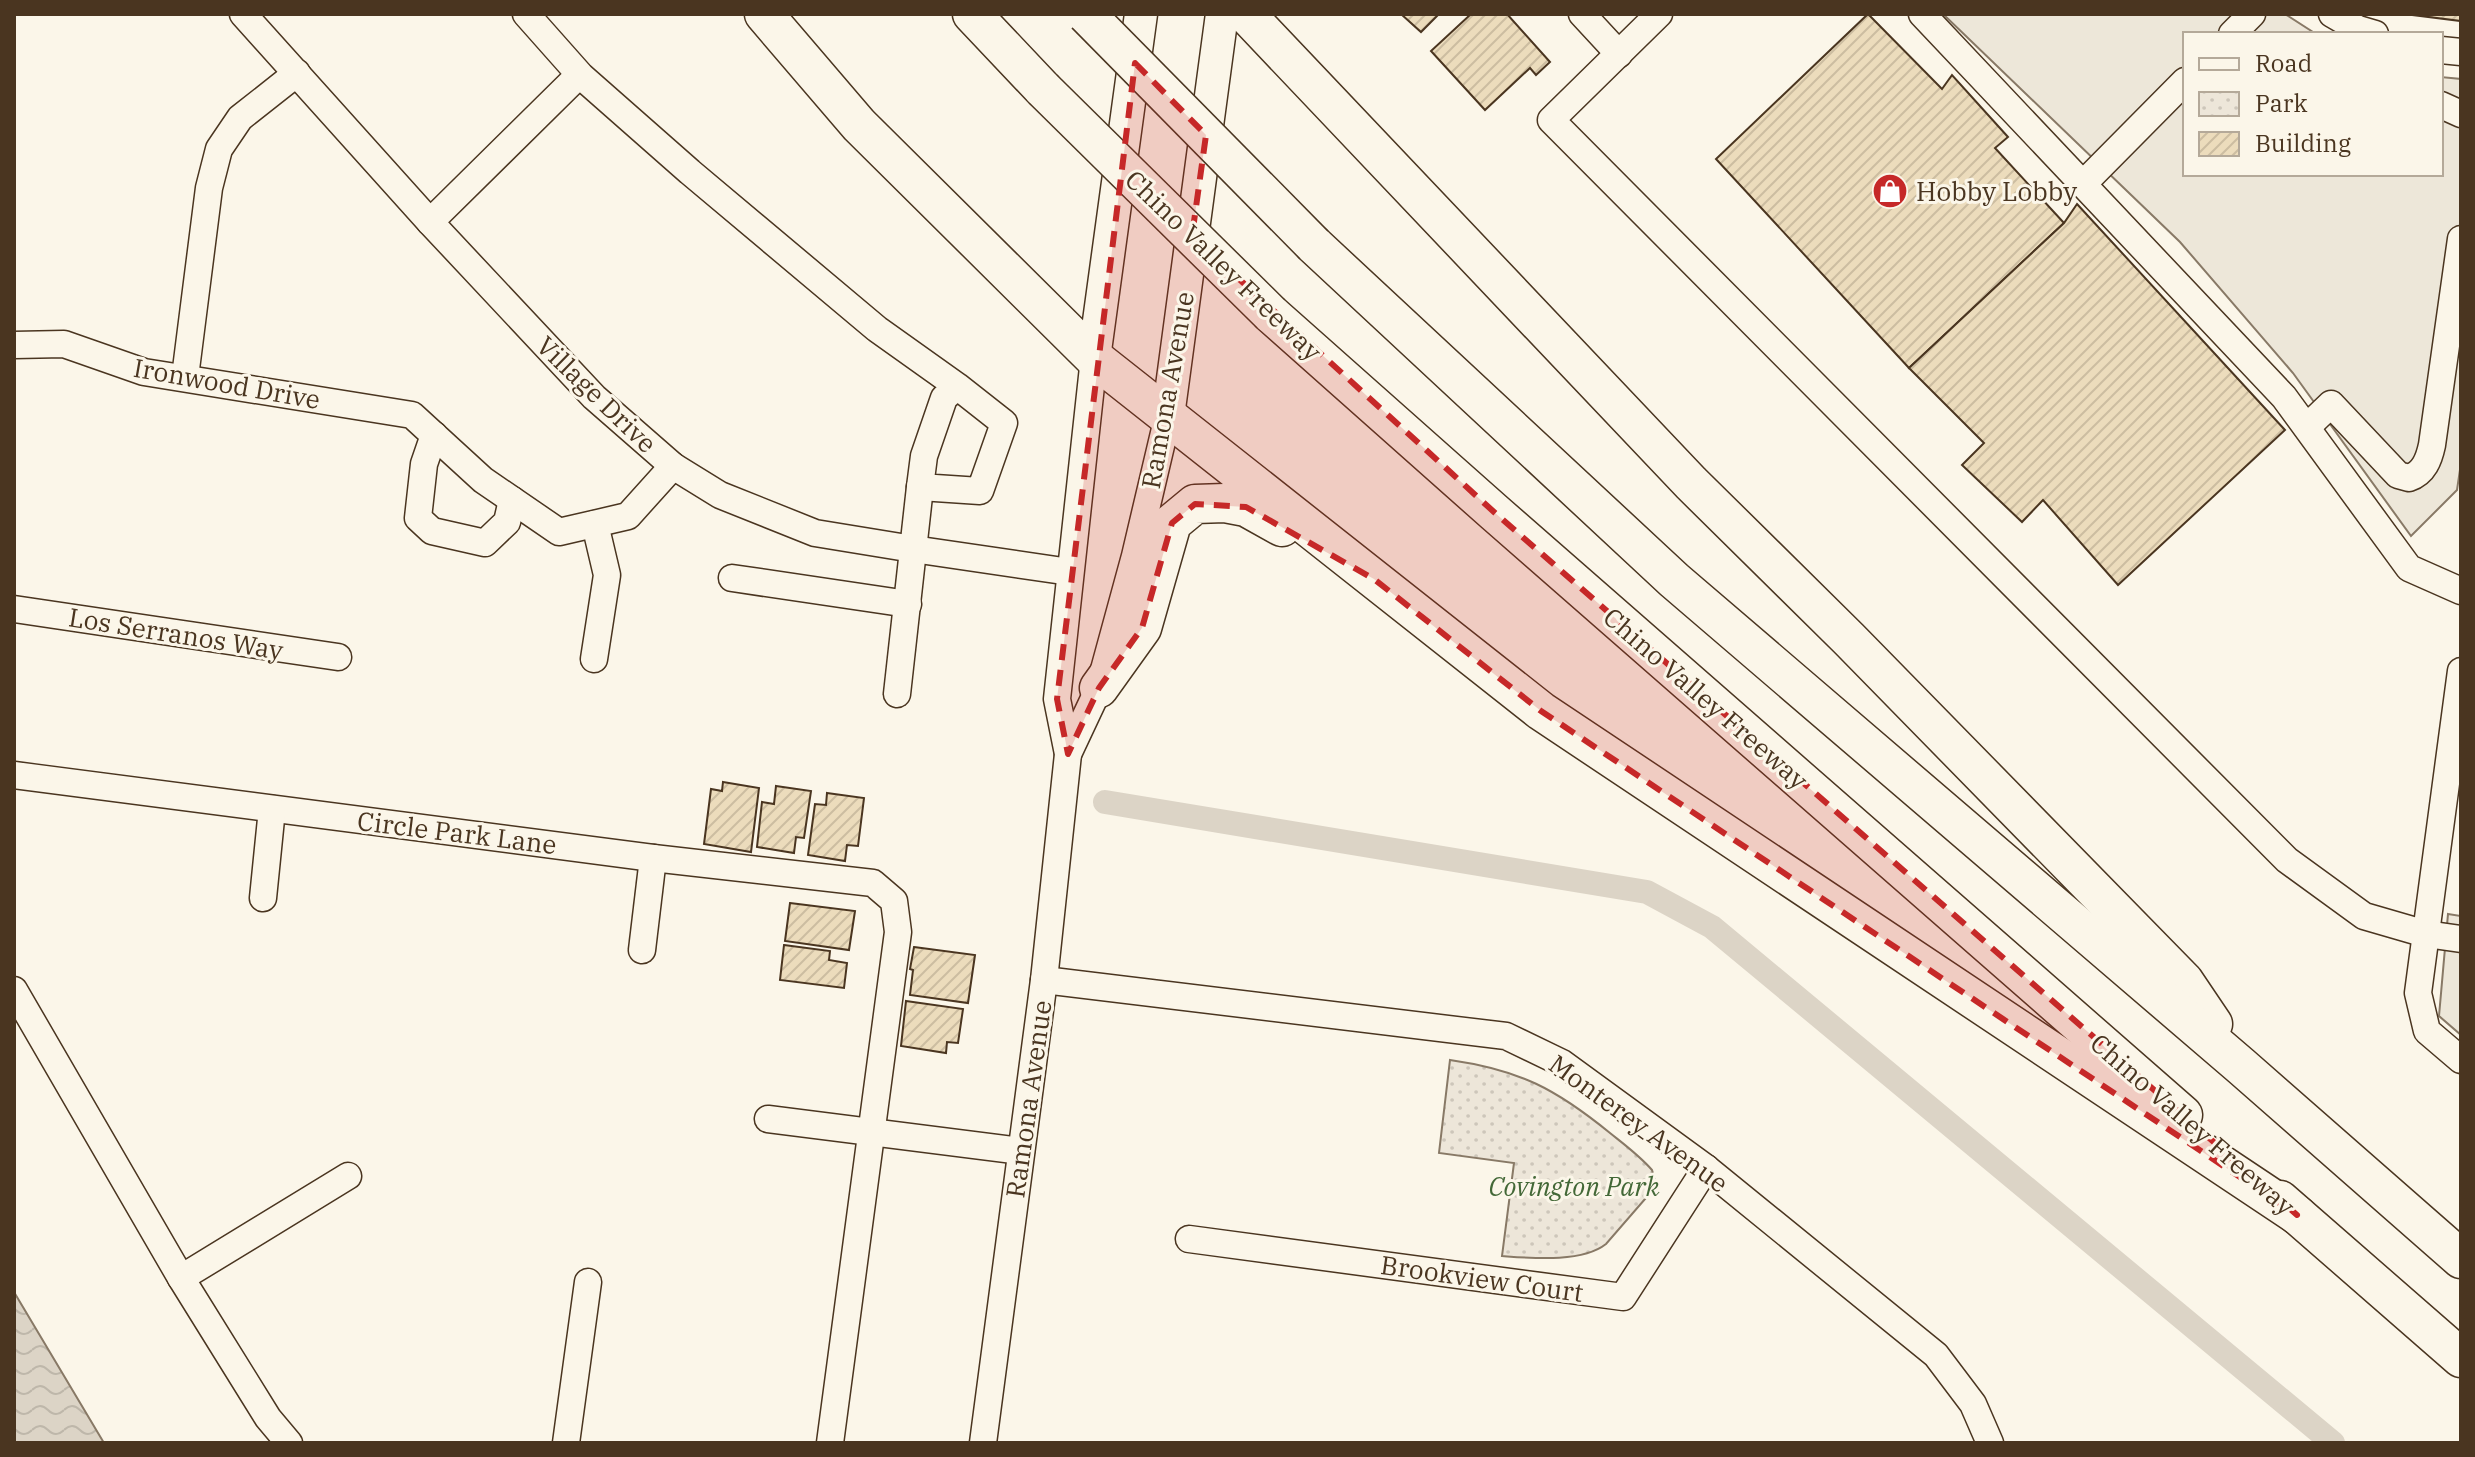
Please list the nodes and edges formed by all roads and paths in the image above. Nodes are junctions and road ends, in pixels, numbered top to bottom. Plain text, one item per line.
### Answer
1 (243, 14) edge
2 (526, 14) edge
3 (764, 14) edge
4 (972, 14) edge
5 (1086, 14) edge
6 (1141, 14) edge
7 (1222, 14) edge
8 (1246, 14) edge
9 (1582, 14) edge
10 (1659, 14) edge
11 (2332, 14) edge
12 (1929, 16) edge
13 (2368, 32) edge
14 (1619, 54) junction
15 (297, 73) junction
16 (579, 75) junction
17 (2183, 83) edge
18 (2083, 184) junction
19 (430, 222) junction
20 (2461, 239) edge
21 (2456, 313) edge
22 (14, 345) edge
23 (1094, 358) junction
24 (185, 377) junction
25 (957, 386) junction
26 (1168, 416) junction
27 (2307, 427) junction
28 (434, 435) junction
29 (673, 466) junction
30 (920, 487) junction
31 (512, 500) junction
32 (595, 524) junction
33 (913, 549) junction
34 (1070, 572) junction
35 (732, 578) dead end
36 (1374, 579) junction
37 (2461, 591) edge
38 (908, 604) junction
39 (14, 609) edge
40 (338, 657) dead end
41 (594, 659) dead end
42 (2461, 671) edge
43 (1099, 688) junction
44 (897, 694) dead end
45 (1068, 754) junction
46 (14, 775) edge
47 (272, 809) junction
48 (653, 858) junction
49 (263, 898) dead end
50 (2426, 934) junction
51 (2461, 939) edge
52 (642, 950) dead end
53 (1044, 980) junction
54 (14, 990) edge
55 (2461, 1060) edge
56 (2241, 1066) junction
57 (768, 1119) dead end
58 (873, 1132) junction
59 (1021, 1151) junction
60 (1706, 1168) junction
61 (348, 1176) dead end
62 (2297, 1215) junction
63 (1189, 1239) dead end
64 (2461, 1259) edge
65 (181, 1278) junction
66 (588, 1282) dead end
67 (2461, 1358) edge
68 (991, 1385) junction
69 (289, 1443) edge
70 (566, 1443) edge
71 (830, 1443) edge
72 (983, 1443) edge
73 (998, 1443) edge
74 (1990, 1443) edge

1 - 15 street, Village Drive
2 - 16 street
3 - 23 highway
4 - 62 highway, Chino Valley Freeway, bridge
5 - 56 highway, bridge
6 - 23 main road, Ramona Avenue
7 - 26 main road, Ramona Avenue
8 - 56 highway
9 - 14 street
10 - 14 street
11 - 13 street
12 - 18 street
14 - 50 street
15 - 19 street, Village Drive
15 - 24 street
16 - 19 street
16 - 25 street
17 - 18 street
18 - 27 street
19 - 29 street, Village Drive
20 - 21 street
21 - 27 street
22 - 24 street, Ironwood Drive
23 - 26 highway
23 - 34 street, Ramona Avenue
24 - 28 street, Ironwood Drive
25 - 30 street
25 - 30 street
26 - 36 highway
26 - 43 street, Ramona Avenue
27 - 37 street
28 - 31 street, Ironwood Drive
28 - 31 street
29 - 32 street, Ironwood Drive
29 - 33 street, Village Drive
30 - 33 street
31 - 32 street, Ironwood Drive
32 - 41 street
33 - 34 street, Village Drive
33 - 38 street
34 - 45 street, Ramona Avenue
35 - 38 street
36 - 43 highway
36 - 62 highway
38 - 44 street
39 - 40 street, Los Serranos Way
42 - 50 street
43 - 45 street, Ramona Avenue
45 - 53 street, Ramona Avenue
46 - 47 street, Circle Park Lane
47 - 48 street, Circle Park Lane
47 - 49 street
48 - 52 street
48 - 58 street, Circle Park Lane
50 - 51 street
50 - 55 street
53 - 59 street, Ramona Avenue
53 - 60 street, Monterey Avenue
54 - 65 street
56 - 64 highway
57 - 58 street
58 - 59 street
58 - 71 street
59 - 68 street, Ramona Avenue
60 - 63 street, Brookview Court
60 - 74 street, Monterey Avenue
61 - 65 street
62 - 67 highway, Chino Valley Freeway
65 - 69 street
66 - 70 street
68 - 72 street, Ramona Avenue
68 - 73 street

